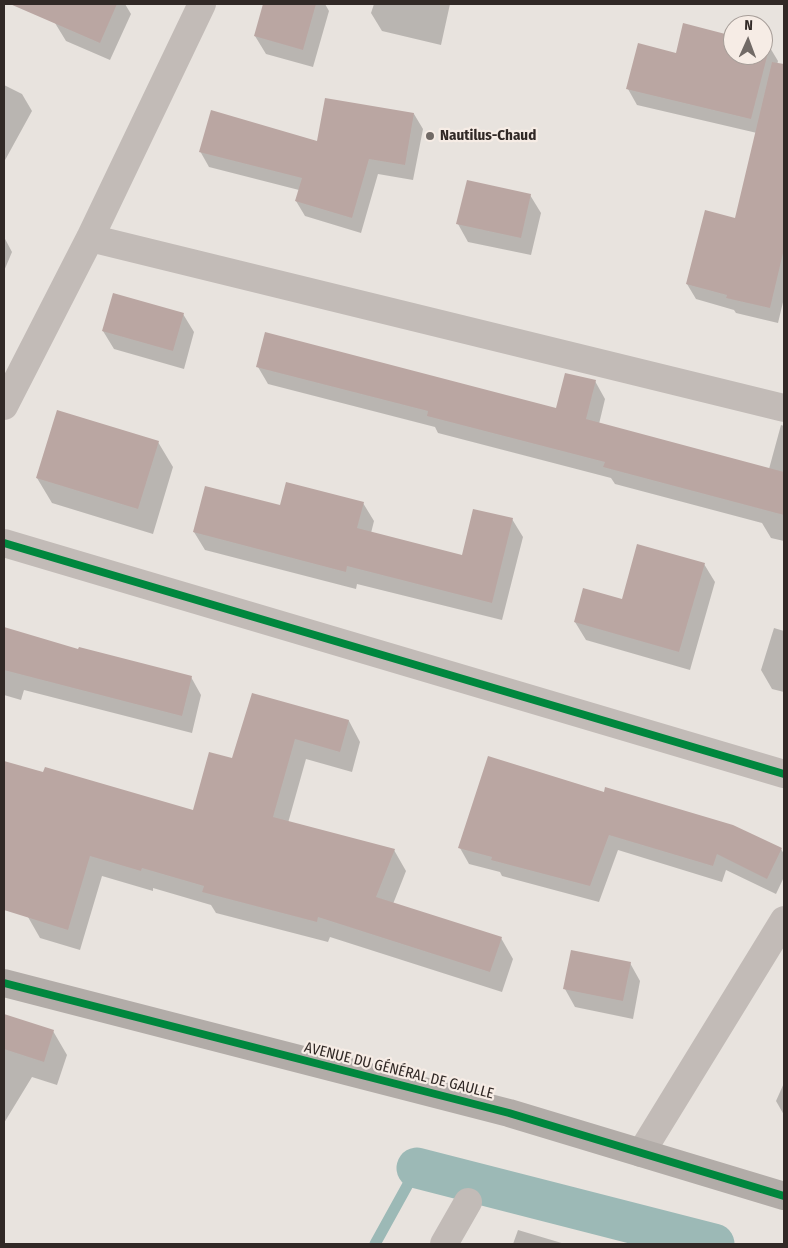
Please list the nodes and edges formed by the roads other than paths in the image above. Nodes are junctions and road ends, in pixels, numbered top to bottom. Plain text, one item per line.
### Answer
1 (202, 4) edge
2 (90, 238) junction
3 (4, 406) edge
4 (784, 408) edge
5 (4, 543) edge
6 (784, 774) edge
7 (784, 920) edge
8 (4, 983) edge
9 (641, 1153) junction
10 (784, 1196) edge
11 (468, 1202) dead end
12 (444, 1244) edge

1 - 2 street
2 - 3 street
2 - 4 street
5 - 6 street
7 - 9 street
8 - 9 street, AVENUE DU GÉNÉRAL DE GAULLE
9 - 10 street, AVENUE DU GÉNÉRAL DE GAULLE
11 - 12 street

